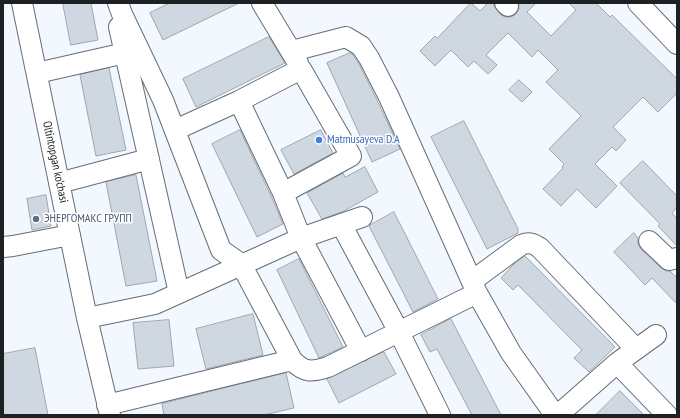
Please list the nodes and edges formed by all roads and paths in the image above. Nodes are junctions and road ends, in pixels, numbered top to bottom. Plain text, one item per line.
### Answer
1 (22, 3) edge
2 (262, 3) edge
3 (638, 3) edge
4 (120, 9) edge
5 (677, 44) edge
6 (292, 51) junction
7 (125, 53) junction
8 (301, 69) junction
9 (37, 73) junction
10 (239, 101) junction
11 (175, 130) junction
12 (149, 159) junction
13 (59, 183) junction
14 (283, 194) junction
15 (362, 217) dead end
16 (341, 224) junction
17 (70, 235) junction
18 (301, 238) junction
19 (649, 242) dead end
20 (3, 246) edge
21 (677, 258) edge
22 (242, 264) junction
23 (475, 287) junction
24 (179, 293) junction
25 (87, 318) junction
26 (398, 332) junction
27 (656, 335) dead end
28 (636, 349) junction
29 (361, 351) junction
30 (292, 360) junction
31 (617, 363) junction
32 (108, 410) edge
33 (440, 415) edge
34 (555, 415) edge
35 (558, 415) edge
36 (667, 415) edge

1 - 9 street, Oltintopgan ko'chasi
2 - 6 street
3 - 5 street
4 - 7 street
4 - 11 street
6 - 8 street
6 - 23 street
7 - 9 street
7 - 12 street
8 - 10 street
8 - 14 street
9 - 13 street, Oltintopgan ko'chasi
10 - 11 street
10 - 14 street
11 - 22 street
12 - 13 street
12 - 24 street
13 - 17 street, Oltintopgan ko'chasi
14 - 18 street
15 - 16 street
16 - 18 street
16 - 26 street
17 - 20 street
17 - 25 street, Oltintopgan ko'chasi
18 - 22 street
18 - 29 street
19 - 21 street
22 - 24 street
22 - 30 street
23 - 26 street
23 - 28 street
23 - 34 street
24 - 25 street
25 - 32 street, Oltintopgan ko'chasi
26 - 29 street
26 - 33 street
27 - 28 street
28 - 31 street
29 - 30 street
30 - 32 street
31 - 35 street
31 - 36 street

